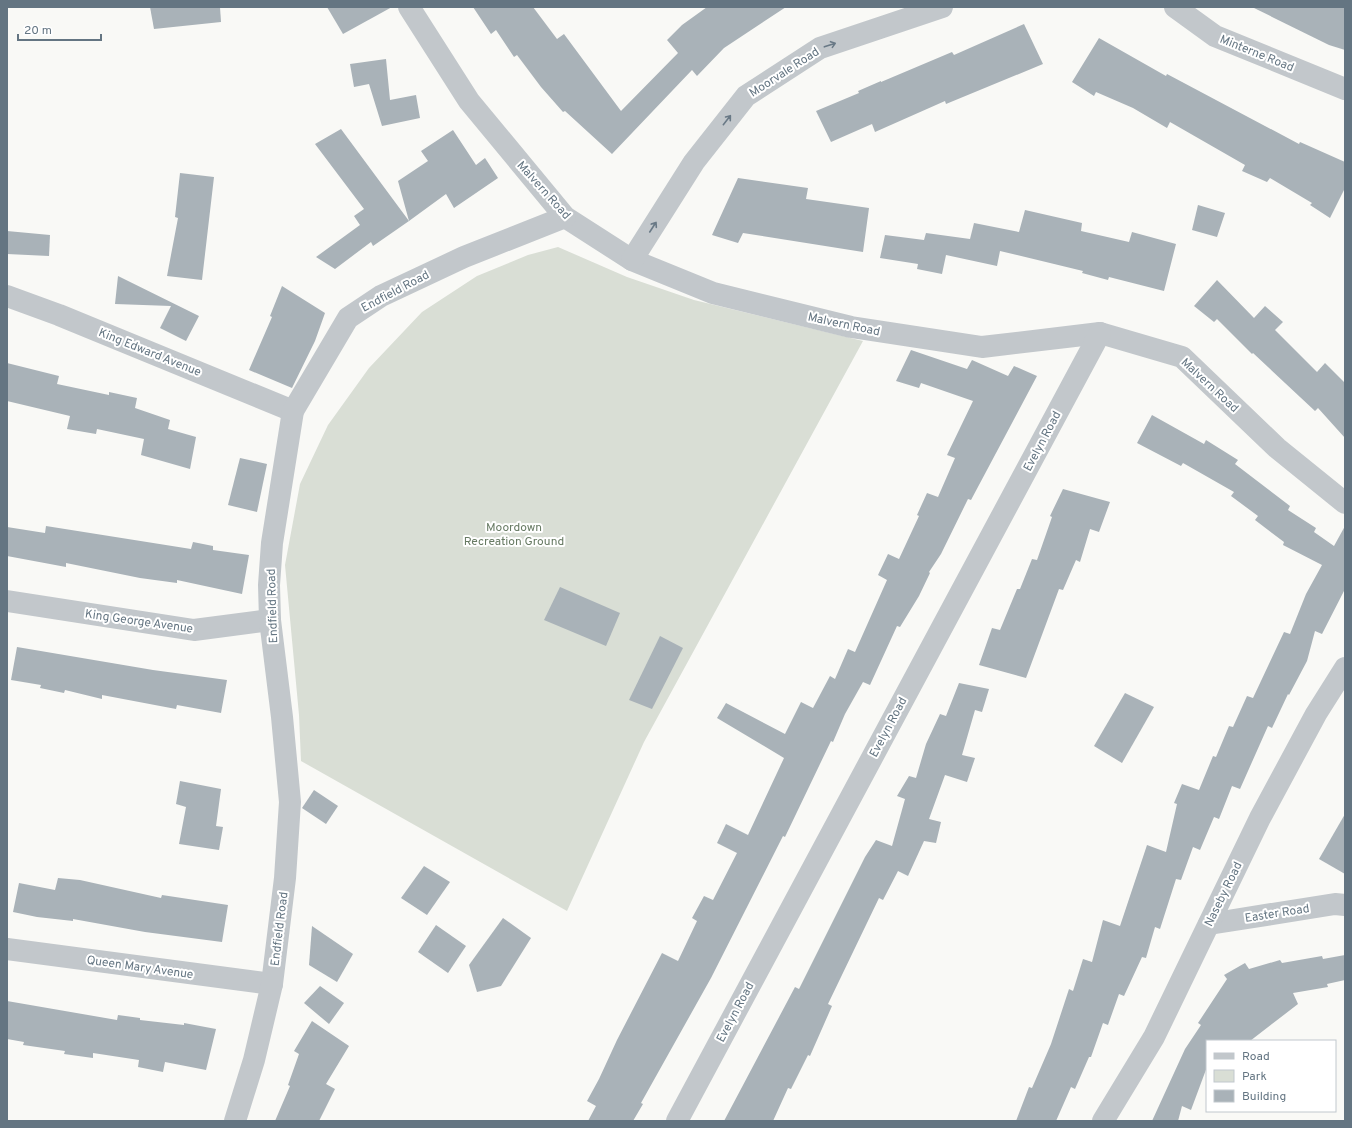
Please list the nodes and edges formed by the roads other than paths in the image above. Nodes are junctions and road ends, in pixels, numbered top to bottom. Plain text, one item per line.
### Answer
1 (409, 7) edge
2 (942, 7) edge
3 (1175, 7) edge
4 (1345, 89) edge
5 (565, 217) junction
6 (632, 260) junction
7 (7, 296) edge
8 (1100, 332) junction
9 (293, 411) junction
10 (1345, 503) edge
11 (7, 601) edge
12 (270, 620) junction
13 (1345, 668) edge
14 (1345, 905) edge
15 (1209, 924) junction
16 (7, 949) edge
17 (272, 984) junction
18 (235, 1121) edge
19 (677, 1121) edge
20 (1103, 1121) edge

1 - 5 street, Malvern Road
6 -> 2 street, Moorvale Road
3 - 4 street, Minterne Road
5 - 6 street, Malvern Road
5 - 9 street, Endfield Road
6 - 8 street, Malvern Road
7 - 9 street, King Edward Avenue
8 - 10 street, Malvern Road
8 - 19 street, Evelyn Road
9 - 12 street, Endfield Road
11 - 12 street, King George Avenue
12 - 17 street, Endfield Road
13 - 15 street, Naseby Road
14 - 15 street, Easter Road
15 - 20 street, Naseby Road
16 - 17 street, Queen Mary Avenue
17 - 18 street, Endfield Road

